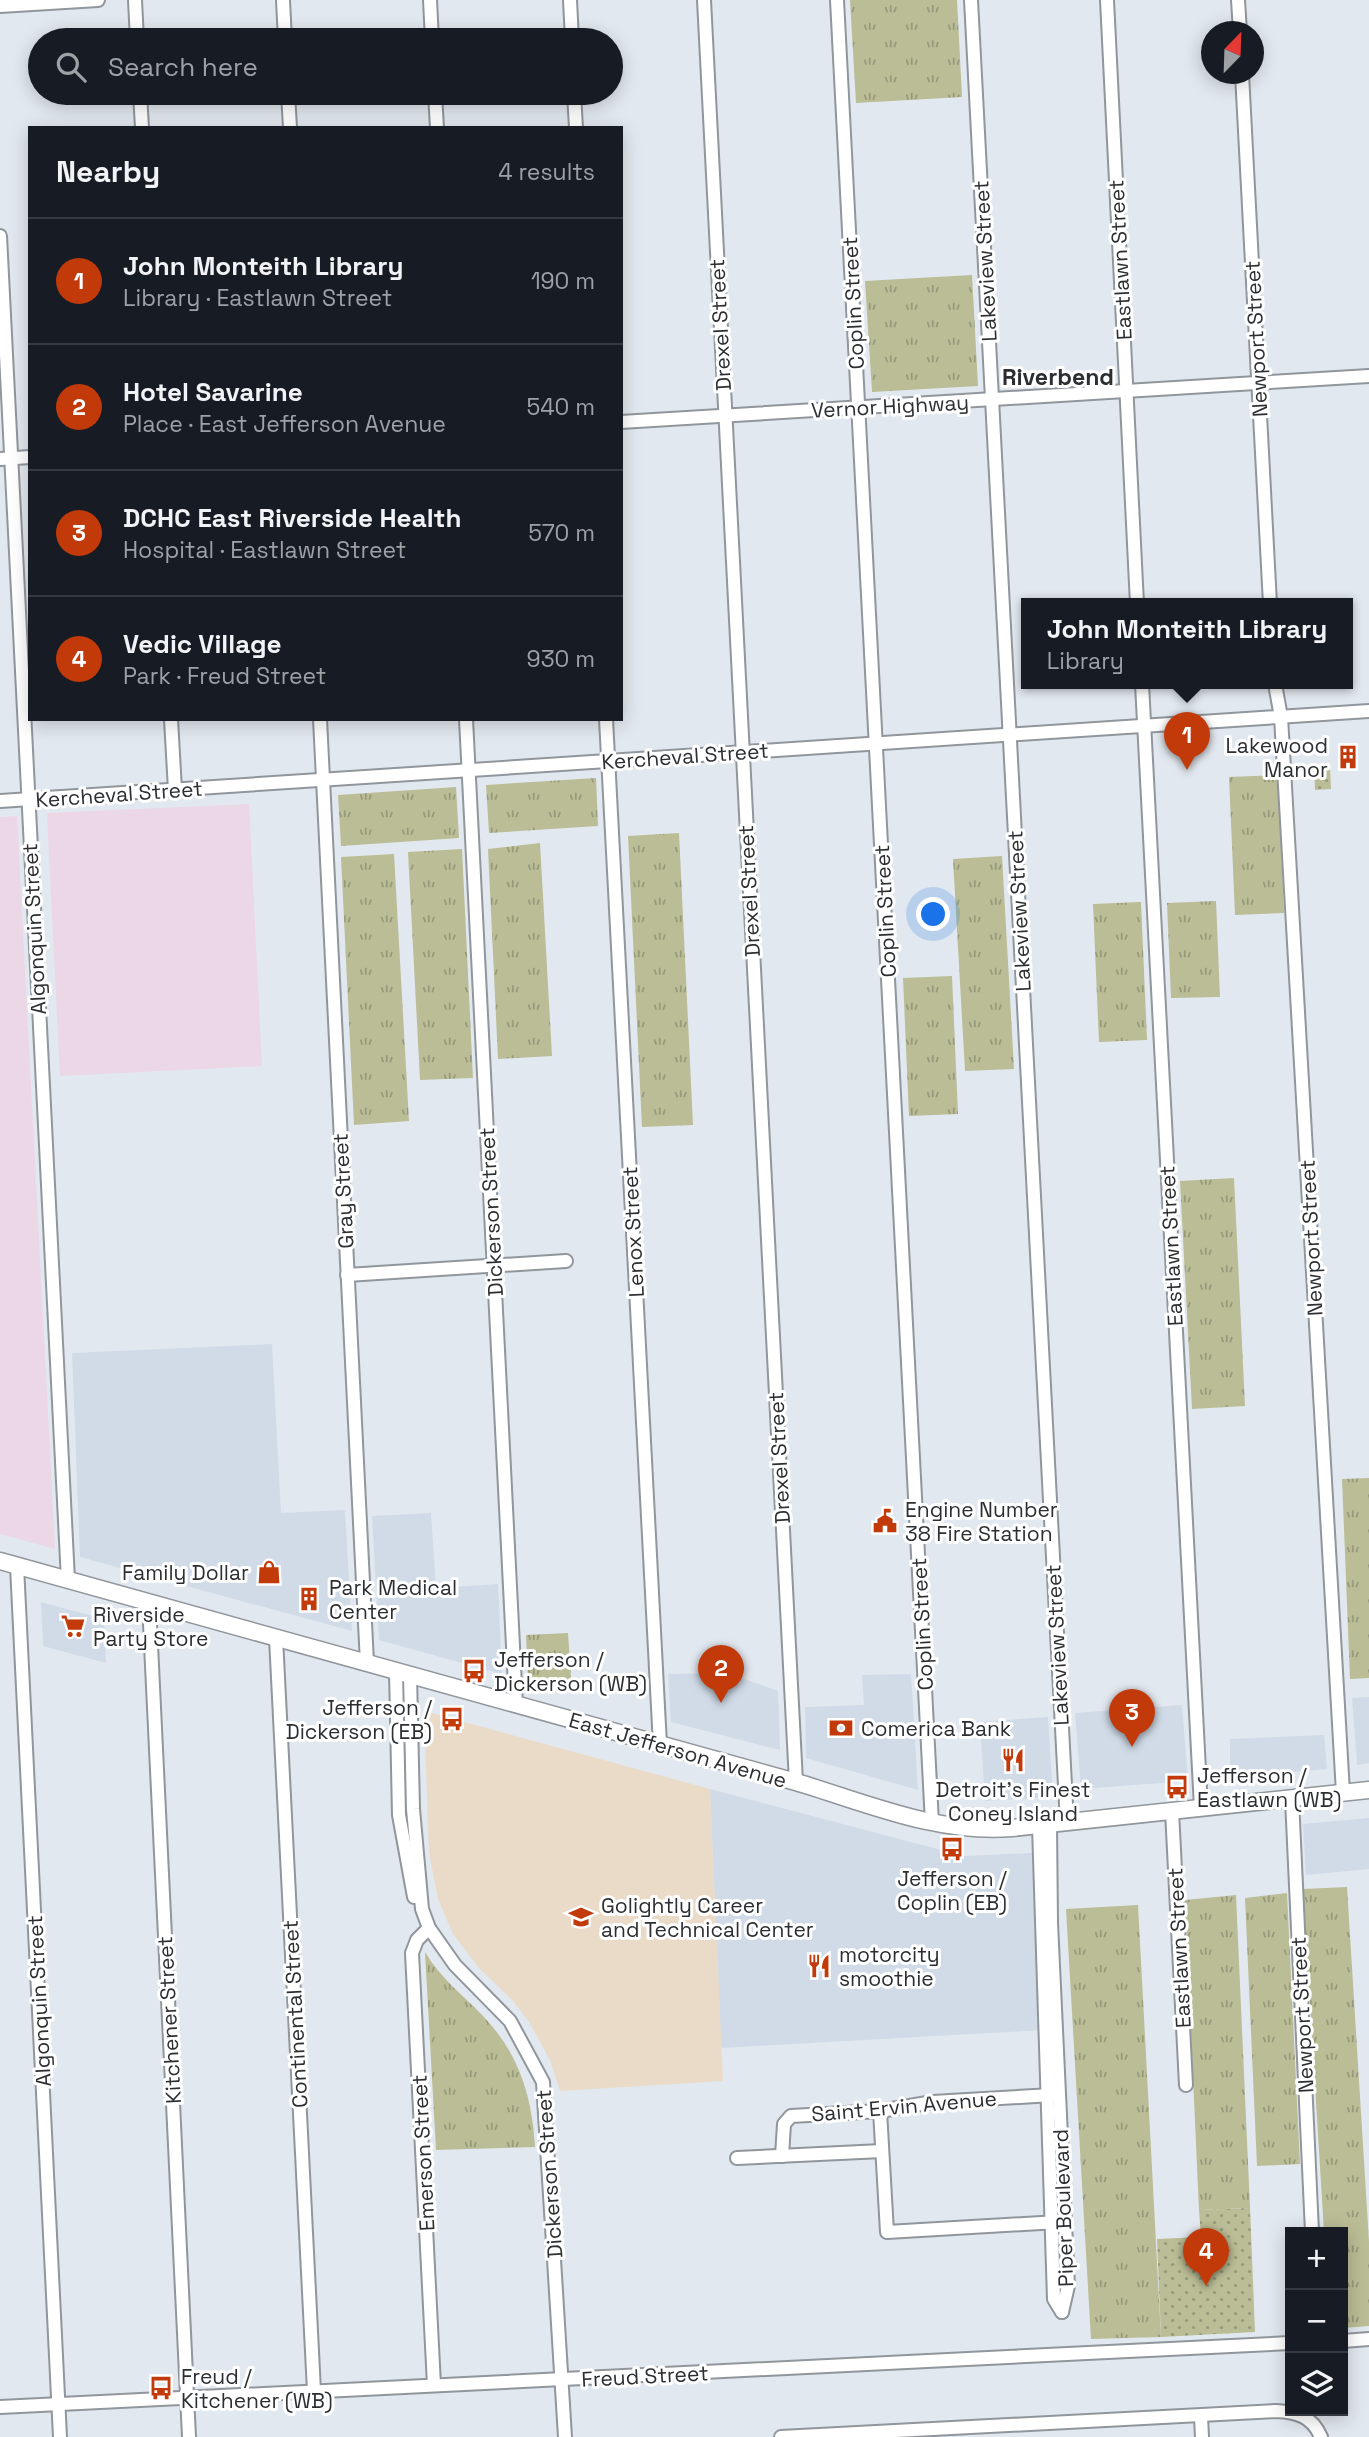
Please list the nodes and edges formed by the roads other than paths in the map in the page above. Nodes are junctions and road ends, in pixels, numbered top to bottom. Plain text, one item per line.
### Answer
1 (98, 0) edge
2 (135, 0) edge
3 (284, 0) edge
4 (430, 0) edge
5 (570, 0) edge
6 (704, 0) edge
7 (837, 0) edge
8 (971, 0) edge
9 (1107, 0) edge
10 (1238, 0) edge
11 (0, 6) edge
12 (1239, 21) edge
13 (136, 28) edge
14 (285, 28) edge
15 (431, 28) edge
16 (571, 28) edge
17 (1243, 84) edge
18 (141, 105) edge
19 (289, 105) edge
20 (436, 105) edge
21 (575, 105) edge
22 (142, 126) edge
23 (290, 126) edge
24 (437, 126) edge
25 (576, 126) edge
26 (0, 236) edge
27 (1369, 376) edge
28 (1259, 384) junction
29 (1126, 392) junction
30 (992, 400) junction
31 (858, 408) junction
32 (725, 416) junction
33 (623, 422) edge
34 (28, 457) edge
35 (5, 459) edge
36 (1138, 598) edge
37 (1270, 598) edge
38 (1142, 689) edge
39 (1276, 689) edge
40 (1369, 711) edge
41 (1281, 717) junction
42 (171, 721) edge
43 (320, 721) edge
44 (466, 721) edge
45 (606, 721) edge
46 (1144, 726) junction
47 (1009, 735) junction
48 (876, 744) junction
49 (742, 753) junction
50 (608, 761) junction
51 (469, 771) junction
52 (323, 780) junction
53 (175, 790) junction
54 (28, 799) junction
55 (0, 801) edge
56 (566, 1261) dead end
57 (494, 1265) junction
58 (346, 1275) junction
59 (0, 1561) edge
60 (18, 1566) junction
61 (68, 1580) junction
62 (149, 1603) junction
63 (276, 1638) junction
64 (367, 1663) junction
65 (403, 1673) junction
66 (516, 1705) junction
67 (660, 1745) junction
68 (796, 1783) junction
69 (1369, 1790) edge
70 (1343, 1793) junction
71 (1292, 1798) junction
72 (1201, 1808) junction
73 (1172, 1811) junction
74 (932, 1823) junction
75 (1052, 1824) junction
76 (429, 1928) junction
77 (1186, 2085) dead end
78 (1053, 2095) junction
79 (880, 2111) junction
80 (882, 2151) junction
81 (782, 2156) junction
82 (737, 2158) dead end
83 (1058, 2222) junction
84 (1312, 2227) edge
85 (1369, 2339) edge
86 (1348, 2341) edge
87 (1285, 2343) edge
88 (562, 2381) junction
89 (434, 2385) junction
90 (314, 2391) junction
91 (187, 2397) junction
92 (58, 2404) junction
93 (0, 2407) edge
94 (1201, 2417) junction
95 (1070, 2423) junction
96 (938, 2433) edge
97 (811, 2436) edge
98 (60, 2437) edge
99 (189, 2437) edge
100 (565, 2437) edge
101 (781, 2437) edge
102 (1070, 2437) edge
103 (1202, 2437) edge
104 (1321, 2437) edge

1 - 11 street
2 - 13 street
3 - 14 street
4 - 15 street
5 - 16 street
6 - 32 street, Drexel Street
7 - 31 street, Coplin Street
8 - 30 street, Lakeview Street
9 - 29 street, Eastlawn Street
10 - 12 street
17 - 28 street, Newport Street
18 - 22 street
19 - 23 street
20 - 24 street
21 - 25 street
26 - 35 street, Algonquin Street
27 - 28 street, Vernor Highway
28 - 29 street, Vernor Highway
28 - 37 street, Newport Street
29 - 30 street, Vernor Highway
29 - 36 street, Eastlawn Street
30 - 31 street, Vernor Highway
30 - 47 street, Lakeview Street
31 - 32 street, Vernor Highway
31 - 48 street, Coplin Street
32 - 33 street, Vernor Highway
32 - 49 street, Drexel Street
34 - 35 street
35 - 54 street, Algonquin Street
38 - 46 street, Eastlawn Street
39 - 41 street, Newport Street
40 - 41 street, Kercheval Street
41 - 46 street, Kercheval Street
41 - 70 street, Newport Street
42 - 53 street
43 - 52 street, Gray Street
44 - 51 street, Dickerson Street
45 - 50 street, Lenox Street
46 - 47 street, Kercheval Street
46 - 72 street, Eastlawn Street
47 - 48 street, Kercheval Street
47 - 75 street, Lakeview Street
48 - 49 street, Kercheval Street
48 - 74 street, Coplin Street
49 - 50 street, Kercheval Street
49 - 68 street, Drexel Street
50 - 51 street, Kercheval Street
50 - 67 street, Lenox Street
51 - 52 street, Kercheval Street
51 - 57 street, Dickerson Street
52 - 53 street, Kercheval Street
52 - 58 street, Gray Street
53 - 54 street, Kercheval Street
54 - 55 street, Kercheval Street
54 - 61 street, Algonquin Street
56 - 57 street
57 - 58 street
57 - 66 street, Dickerson Street
58 - 64 street, Gray Street
59 - 60 main road, East Jefferson Avenue
60 - 61 main road, East Jefferson Avenue
60 - 92 street, Algonquin Street
61 - 62 main road, East Jefferson Avenue
62 - 63 main road, East Jefferson Avenue
62 - 91 street, Kitchener Street
63 - 64 main road, East Jefferson Avenue
63 - 90 street, Continental Street
64 - 65 main road, East Jefferson Avenue
65 - 66 main road, East Jefferson Avenue
65 - 76 street, Dickerson Street
66 - 67 main road, East Jefferson Avenue
67 - 68 main road, East Jefferson Avenue
68 - 74 main road, East Jefferson Avenue
69 - 70 main road, East Jefferson Avenue
70 - 71 main road, East Jefferson Avenue
71 - 72 main road, East Jefferson Avenue
71 - 84 street, Newport Street
72 - 73 main road, East Jefferson Avenue
73 - 75 main road, East Jefferson Avenue
73 - 77 street, Eastlawn Street
74 - 75 main road, East Jefferson Avenue
75 - 78 street, Piper Boulevard
76 - 88 street, Dickerson Street
76 - 89 street, Emerson Street
78 - 79 street, Saint Ervin Avenue
78 - 83 street, Piper Boulevard
79 - 80 street
79 - 81 street, Saint Ervin Avenue
80 - 81 street
80 - 83 street
81 - 82 street
83 - 83 street, Piper Boulevard
85 - 86 street
87 - 88 street, Freud Street
88 - 89 street, Freud Street
88 - 100 street, Dickerson Street
89 - 90 street, Freud Street
90 - 91 street, Freud Street
91 - 92 street, Freud Street
91 - 99 street, Kitchener Street
92 - 93 street, Freud Street
92 - 98 street, Algonquin Street
94 - 95 street
94 - 103 street
94 - 104 street
95 - 96 street
95 - 102 street
96 - 97 street
97 - 101 street

